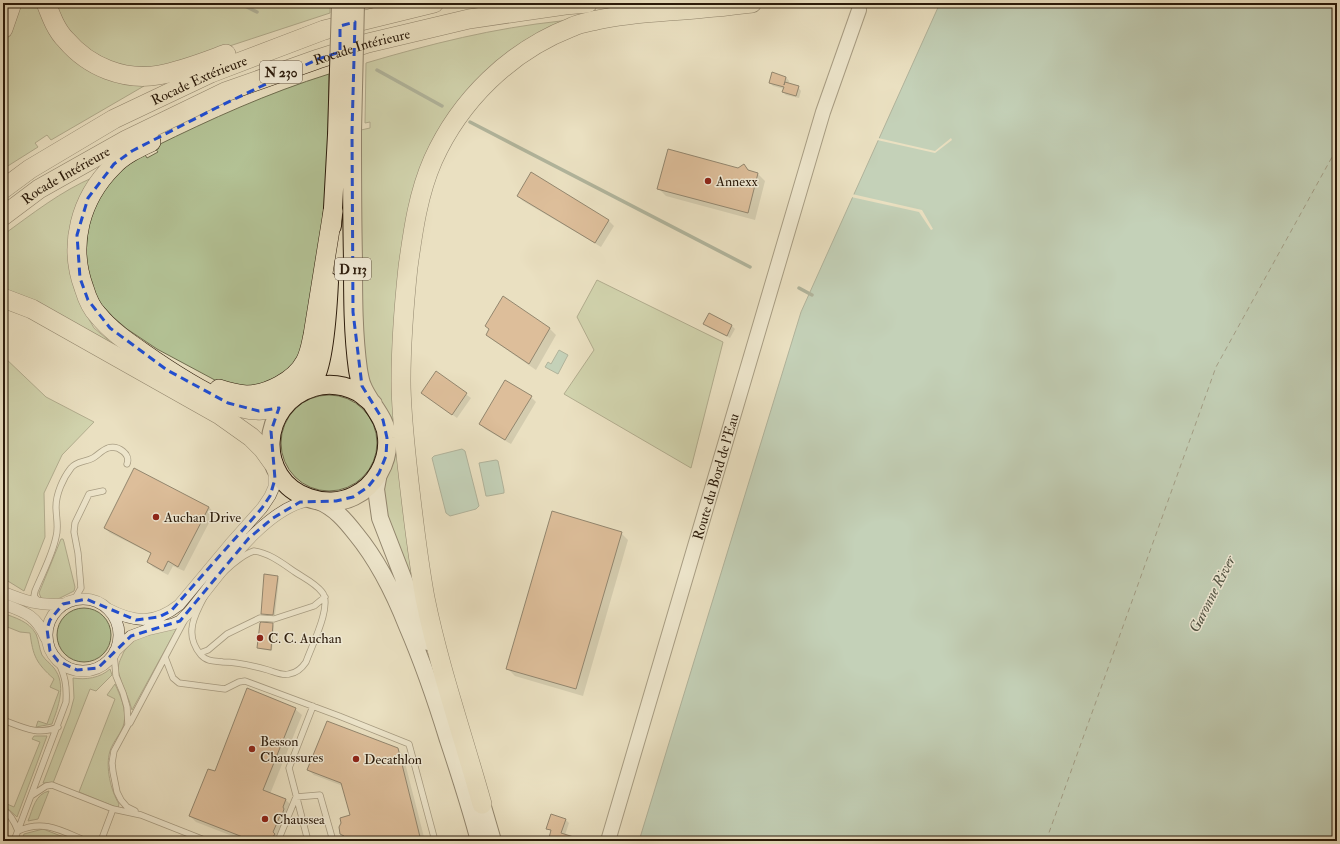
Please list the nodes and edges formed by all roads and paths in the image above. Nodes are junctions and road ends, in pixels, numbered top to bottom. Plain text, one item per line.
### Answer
1 (12, 3) edge
2 (46, 3) edge
3 (341, 3) edge
4 (355, 3) edge
5 (434, 3) edge
6 (588, 3) edge
7 (752, 3) edge
8 (859, 10) dead end
9 (3, 29) edge
10 (324, 30) junction
11 (318, 59) junction
12 (345, 133) junction
13 (3, 188) edge
14 (333, 211) junction
15 (3, 216) edge
16 (3, 298) edge
17 (129, 343) junction
18 (303, 390) junction
19 (286, 402) junction
20 (373, 404) junction
21 (274, 463) junction
22 (127, 464) dead end
23 (379, 473) junction
24 (103, 491) dead end
25 (317, 500) junction
26 (213, 583) junction
27 (3, 592) edge
28 (325, 598) junction
29 (74, 600) junction
30 (3, 604) edge
31 (63, 604) junction
32 (42, 605) junction
33 (108, 609) junction
34 (188, 613) junction
35 (47, 640) junction
36 (115, 652) junction
37 (200, 653) junction
38 (165, 657) junction
39 (58, 661) junction
40 (313, 706) junction
41 (3, 720) edge
42 (128, 725) junction
43 (58, 727) junction
44 (31, 796) junction
45 (296, 796) junction
46 (482, 804) junction
47 (114, 809) junction
48 (3, 810) edge
49 (141, 815) junction
50 (18, 831) junction
51 (14, 841) edge
52 (86, 841) edge
53 (101, 841) edge
54 (207, 841) edge
55 (278, 841) edge
56 (308, 841) edge
57 (333, 841) edge
58 (435, 841) edge
59 (478, 841) edge
60 (493, 841) edge
61 (608, 841) edge

1 - 9 highway
2 - 10 highway
3 - 12 main road, D 113, bridge
4 - 12 main road, D 113, bridge
5 - 10 highway, Rocade Extérieure / N 230
6 - 11 highway, Rocade Intérieure / N 230
7 - 46 highway
8 - 61 street, Route du Bord de l'Eau
10 - 13 highway, Rocade Extérieure / N 230
11 - 15 highway, Rocade Intérieure / N 230
11 - 17 highway
12 - 14 main road, D 113
12 - 20 main road, D 113
14 - 17 highway
14 - 18 main road, D 113
16 - 21 highway
17 - 19 highway
18 - 19 main road
18 - 20 main road
19 - 21 main road
20 - 23 main road
21 - 25 main road
21 - 33 street
22 - 32 lane
23 - 25 main road
23 - 46 main road
24 - 29 lane
25 - 26 street
25 - 59 main road
26 - 28 lane
26 - 34 street
26 - 37 lane
27 - 32 street
28 - 37 lane
28 - 37 lane
29 - 31 street
29 - 33 street
30 - 35 street
31 - 32 street
31 - 35 street
33 - 36 street
34 - 36 street
34 - 38 lane
35 - 39 street
36 - 39 street
36 - 42 lane
38 - 40 lane
38 - 42 lane
39 - 43 lane
40 - 45 lane
40 - 58 lane
41 - 43 lane
42 - 49 lane
43 - 44 lane
44 - 47 lane
44 - 50 lane
45 - 55 lane
45 - 56 lane
45 - 57 lane
46 - 60 main road
47 - 49 lane
47 - 53 lane
48 - 50 lane
49 - 54 lane
50 - 51 lane
50 - 52 lane

